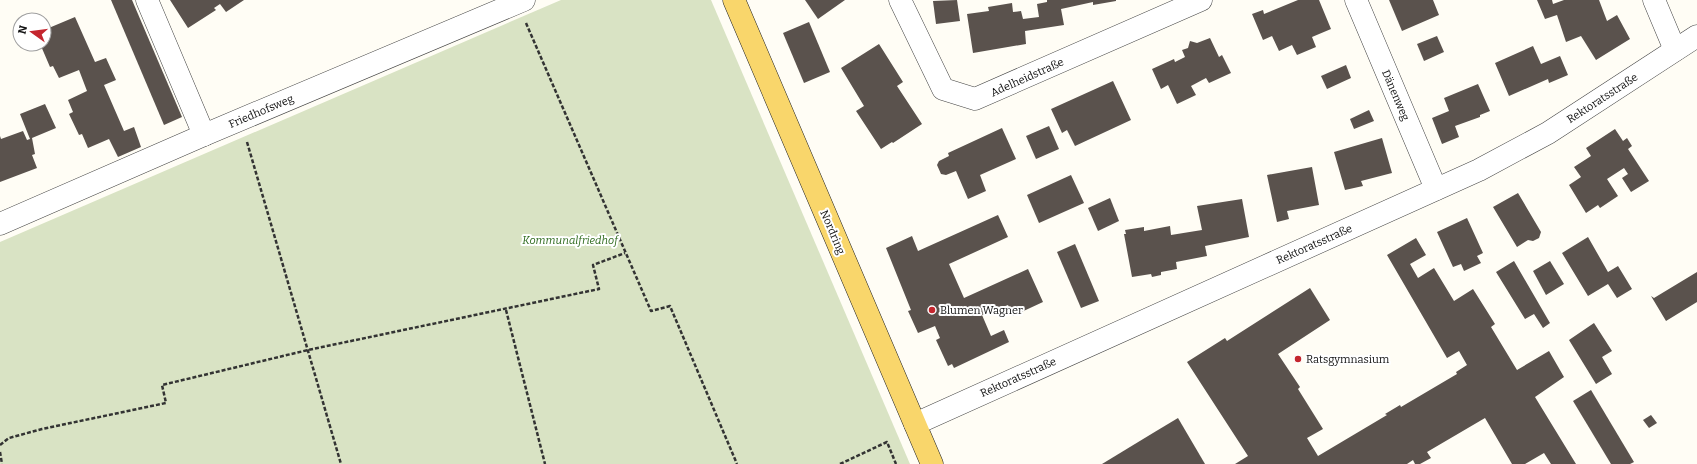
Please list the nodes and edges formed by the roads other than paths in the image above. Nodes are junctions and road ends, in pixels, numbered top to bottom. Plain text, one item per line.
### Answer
1 (147, 0) edge
2 (734, 0) edge
3 (900, 0) edge
4 (1201, 0) edge
5 (1356, 0) edge
6 (1654, 0) edge
7 (513, 2) edge
8 (1697, 36) edge
9 (1675, 50) junction
10 (204, 135) junction
11 (1436, 189) junction
12 (0, 224) edge
13 (915, 424) junction
14 (932, 464) edge

1 - 10 street
2 - 13 main road, Nordring
3 - 4 street, Adelheidstraße
5 - 11 street, Dänenweg
6 - 9 street
7 - 10 street, Friedhofsweg
8 - 9 street, Rektoratsstraße
9 - 11 street, Rektoratsstraße
10 - 12 street, Friedhofsweg
11 - 13 street, Rektoratsstraße
13 - 14 main road, Nordring

